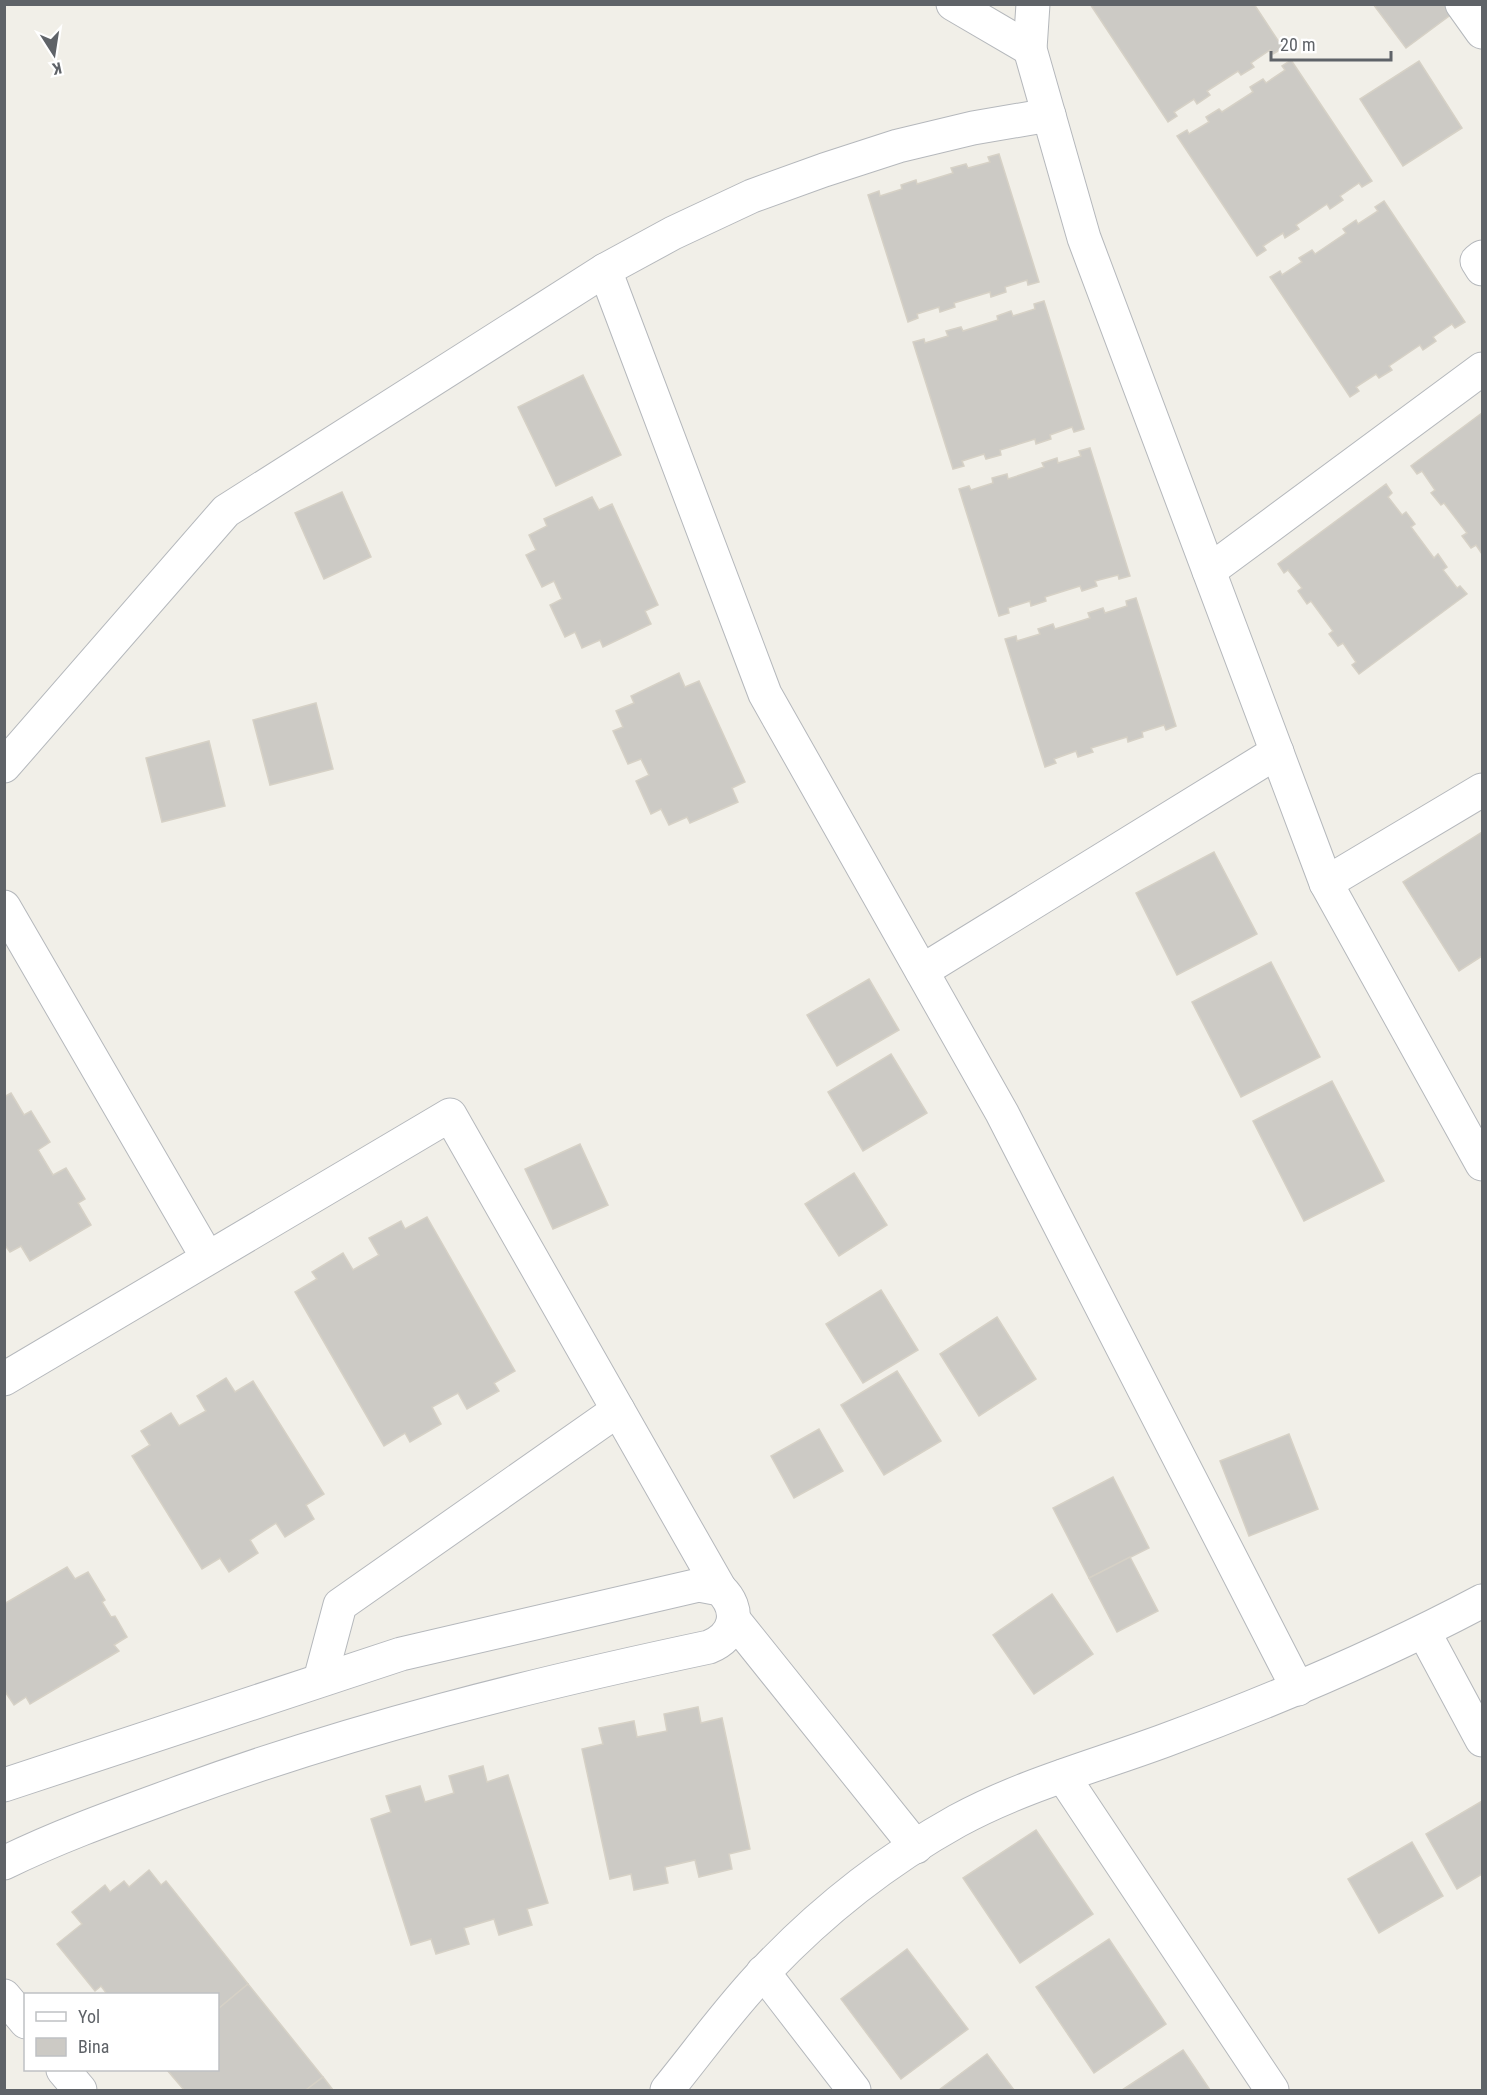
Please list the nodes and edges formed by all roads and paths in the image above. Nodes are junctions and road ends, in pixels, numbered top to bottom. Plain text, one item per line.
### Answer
1 (953, 4) edge
2 (1033, 4) edge
3 (1462, 4) edge
4 (1482, 32) edge
5 (1030, 49) junction
6 (1049, 115) junction
7 (1482, 257) edge
8 (1482, 269) edge
9 (605, 270) junction
10 (1482, 369) edge
11 (1209, 571) junction
12 (1277, 752) junction
13 (4, 766) edge
14 (1482, 790) edge
15 (1326, 883) junction
16 (4, 907) edge
17 (922, 970) junction
18 (1482, 1164) edge
19 (207, 1257) junction
20 (4, 1379) edge
21 (618, 1410) junction
22 (720, 1589) junction
23 (1482, 1601) edge
24 (734, 1620) junction
25 (1424, 1632) junction
26 (320, 1680) junction
27 (1298, 1689) junction
28 (1482, 1740) edge
29 (1064, 1776) junction
30 (4, 1785) edge
31 (916, 1847) junction
32 (4, 1863) edge
33 (763, 1972) junction
34 (4, 1996) edge
35 (24, 2020) edge
36 (64, 2071) edge
37 (80, 2091) edge
38 (667, 2091) edge
39 (854, 2091) edge
40 (1272, 2091) edge

1 - 5 street
2 - 5 street
3 - 4 street
5 - 6 street
6 - 9 street
6 - 11 street
7 - 8 street
9 - 13 street
9 - 17 street
10 - 11 street
11 - 12 street
12 - 15 street
12 - 17 street
14 - 15 street
15 - 18 street
16 - 19 street
17 - 27 street
19 - 20 street
19 - 21 street
21 - 22 street
21 - 26 street
22 - 24 street
22 - 26 street
23 - 25 street
24 - 31 street
24 - 32 street
25 - 27 street
25 - 28 street
26 - 30 street
27 - 29 street
29 - 31 street
29 - 40 street
31 - 33 street
33 - 38 street
33 - 39 street
34 - 35 street
36 - 37 street

